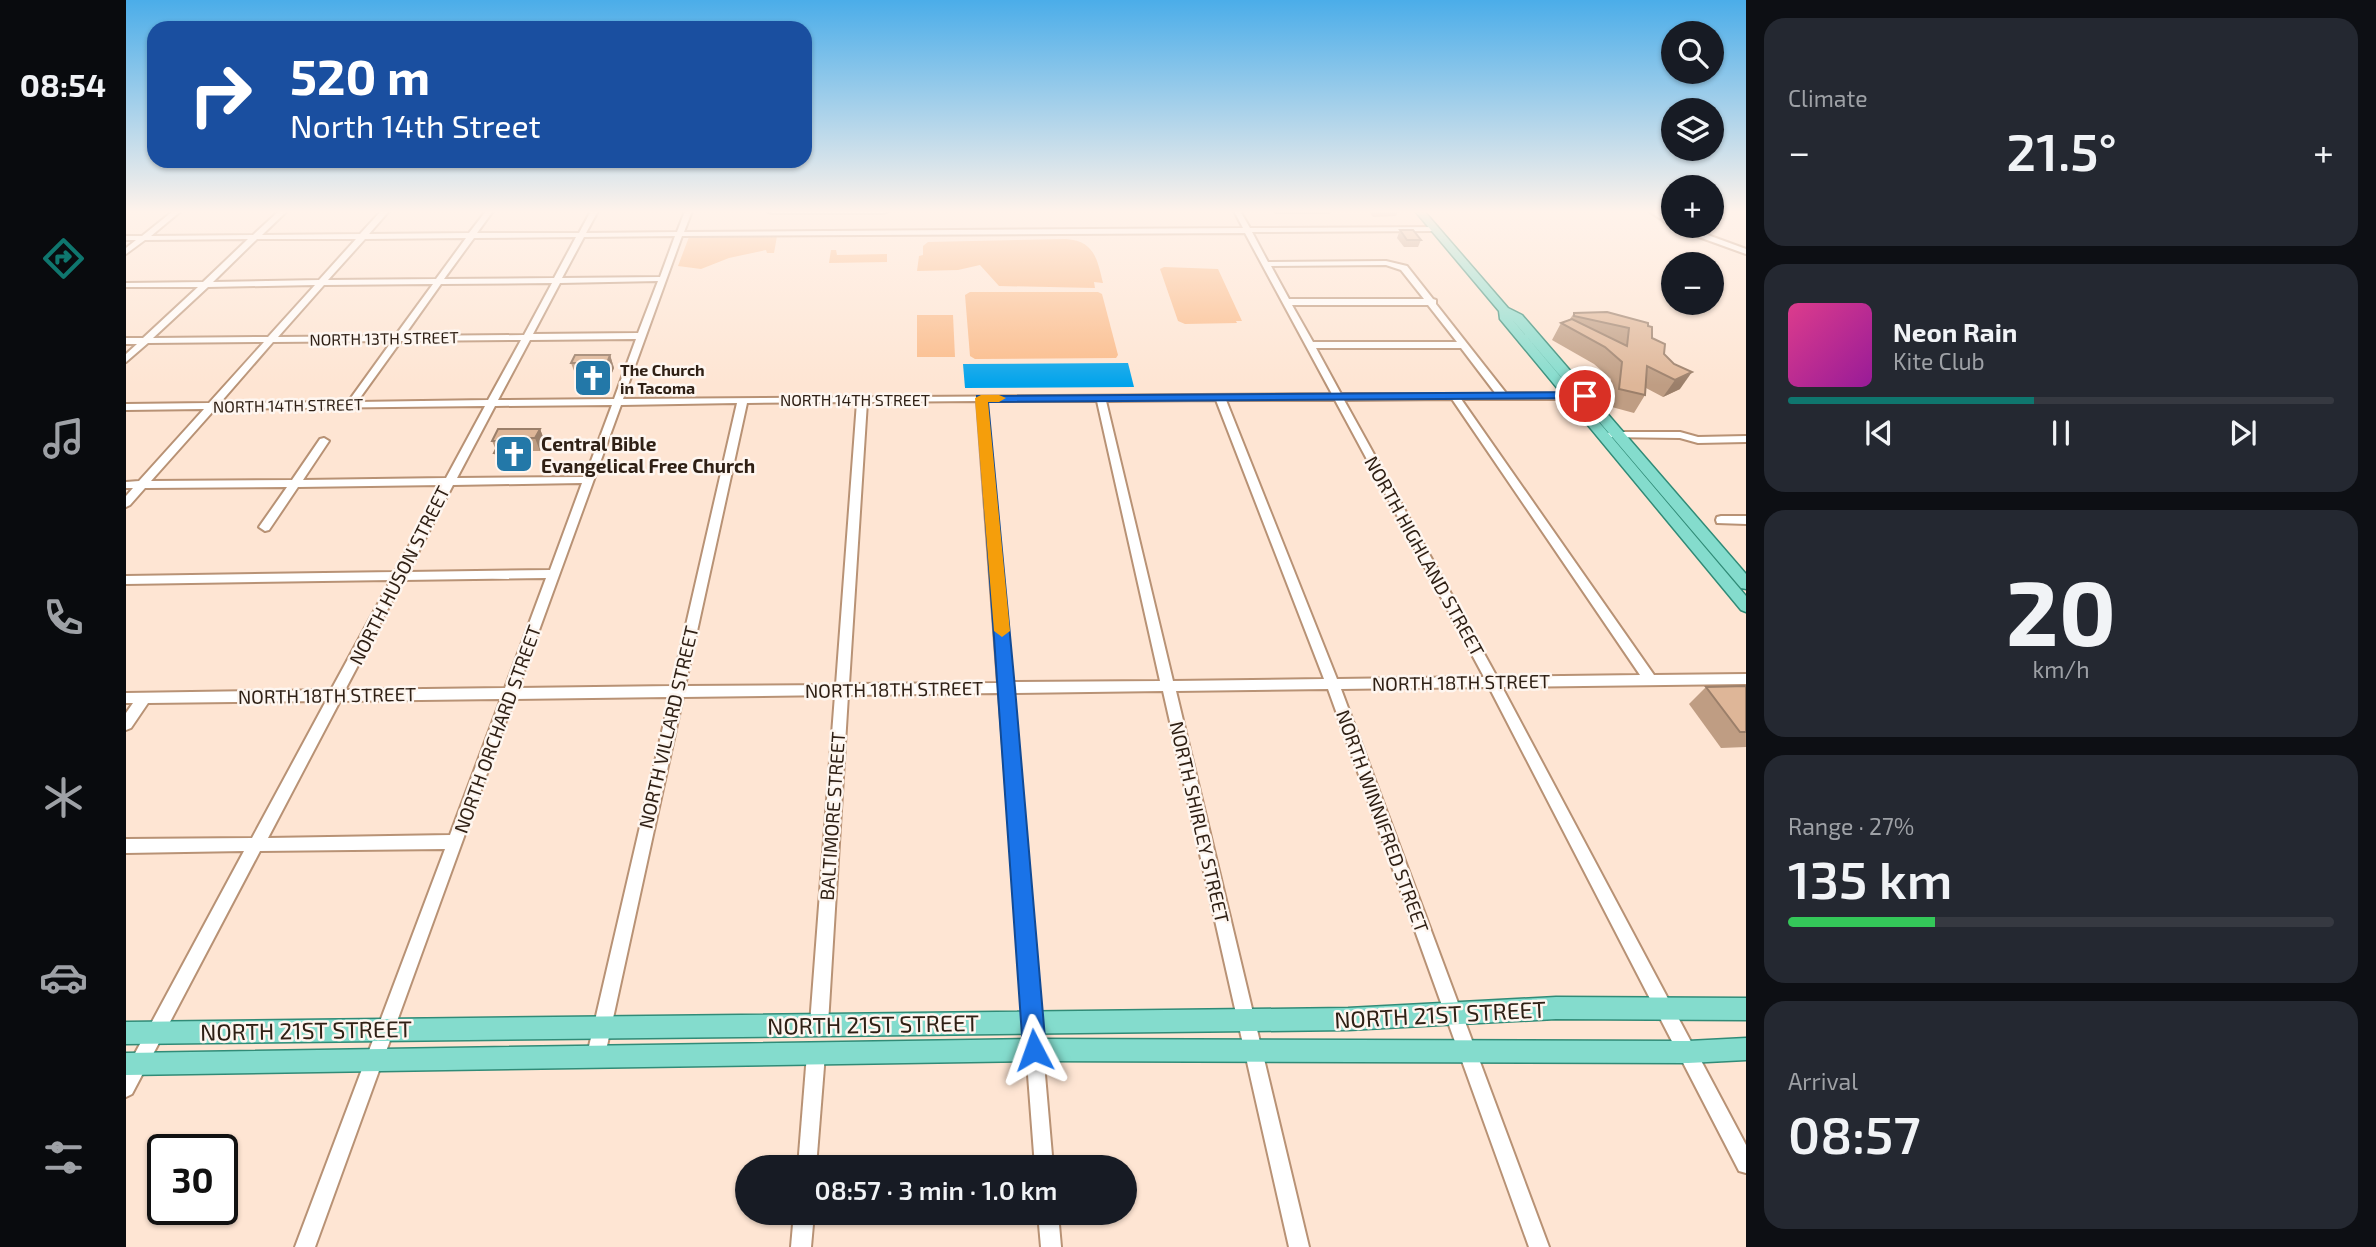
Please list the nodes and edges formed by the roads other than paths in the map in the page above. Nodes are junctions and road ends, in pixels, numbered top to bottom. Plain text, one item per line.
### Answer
1 (221, 269) edge
2 (333, 269) edge
3 (447, 269) edge
4 (563, 269) edge
5 (667, 269) edge
6 (1268, 269) edge
7 (1405, 269) edge
8 (1469, 269) edge
9 (663, 279) junction
10 (556, 281) junction
11 (438, 282) junction
12 (320, 283) junction
13 (206, 284) junction
14 (126, 285) edge
15 (1433, 302) junction
16 (1286, 303) junction
17 (1504, 310) junction
18 (642, 336) junction
19 (527, 337) junction
20 (399, 338) junction
21 (272, 340) junction
22 (126, 341) edge
23 (146, 341) junction
24 (1310, 345) junction
25 (1465, 345) junction
26 (126, 359) edge
27 (1503, 396) junction
28 (1569, 396) junction
29 (1585, 396) junction
30 (1338, 397) junction
31 (1455, 397) junction
32 (981, 398) junction
33 (1101, 398) junction
34 (1220, 398) junction
35 (862, 399) junction
36 (743, 400) junction
37 (491, 402) junction
38 (618, 402) junction
39 (351, 404) junction
40 (213, 406) junction
41 (126, 407) edge
42 (1590, 421) junction
43 (1746, 439) edge
44 (324, 441) dead end
45 (1621, 445) junction
46 (449, 480) junction
47 (589, 480) junction
48 (296, 482) junction
49 (126, 485) edge
50 (142, 485) junction
51 (126, 503) edge
52 (1721, 520) dead end
53 (1746, 520) edge
54 (265, 527) dead end
55 (554, 574) junction
56 (398, 575) junction
57 (126, 580) edge
58 (1746, 584) edge
59 (1746, 606) edge
60 (1746, 679) edge
61 (1650, 680) junction
62 (1493, 682) junction
63 (1333, 684) junction
64 (1168, 686) junction
65 (1007, 688) junction
66 (841, 690) junction
67 (676, 691) junction
68 (510, 693) junction
69 (336, 695) junction
70 (126, 698) edge
71 (144, 698) junction
72 (126, 723) edge
73 (455, 842) junction
74 (257, 844) junction
75 (126, 846) edge
76 (1666, 1009) junction
77 (1746, 1009) edge
78 (1454, 1015) junction
79 (1247, 1020) junction
80 (1032, 1022) junction
81 (819, 1024) junction
82 (602, 1026) junction
83 (386, 1028) junction
84 (126, 1032) edge
85 (156, 1032) junction
86 (1746, 1049) edge
87 (1034, 1050) junction
88 (1254, 1050) junction
89 (1467, 1051) junction
90 (1688, 1052) junction
91 (816, 1054) junction
92 (596, 1055) junction
93 (375, 1059) junction
94 (132, 1063) edge
95 (126, 1088) edge
96 (808, 1155) edge
97 (1043, 1155) edge
98 (1746, 1164) edge
99 (803, 1225) edge
100 (1049, 1225) edge
101 (305, 1247) edge
102 (801, 1247) edge
103 (1051, 1247) edge
104 (1299, 1247) edge
105 (1539, 1247) edge

1 - 13 street
2 - 12 street
3 - 11 street
4 - 10 street, NORTH HUSON STREET
5 - 9 street, NORTH ORCHARD STREET
6 - 16 street, NORTH HIGHLAND STREET
7 - 15 street
8 - 17 main road
9 - 10 street
9 - 18 street, NORTH ORCHARD STREET
10 - 11 street
10 - 19 street, NORTH HUSON STREET
11 - 12 street
11 - 20 street
12 - 13 street
12 - 21 street
13 - 14 street
13 - 23 street
15 - 16 street
15 - 25 street
16 - 24 street, NORTH HIGHLAND STREET
17 - 28 main road
17 - 29 main road
18 - 19 street, NORTH 13TH STREET
18 - 38 street, NORTH ORCHARD STREET
19 - 20 street, NORTH 13TH STREET
19 - 37 street, NORTH HUSON STREET
20 - 21 street, NORTH 13TH STREET
20 - 39 street
21 - 23 street, NORTH 13TH STREET
21 - 40 street
22 - 23 street, NORTH 13TH STREET
23 - 26 street
24 - 25 street
24 - 30 street, NORTH HIGHLAND STREET
25 - 27 street
27 - 28 street, NORTH 14TH STREET
27 - 31 street, NORTH 14TH STREET
28 - 29 street, NORTH 14TH STREET
28 - 42 main road
29 - 45 main road
30 - 31 street, NORTH 14TH STREET
30 - 34 street, NORTH 14TH STREET
30 - 62 street, NORTH HIGHLAND STREET
31 - 61 street
32 - 33 street, NORTH 14TH STREET
32 - 35 street, NORTH 14TH STREET
32 - 65 street
33 - 34 street, NORTH 14TH STREET
33 - 64 street, NORTH SHIRLEY STREET
34 - 63 street, NORTH WINNIFRED STREET
35 - 36 street, NORTH 14TH STREET
35 - 66 street, BALTIMORE STREET
36 - 38 street, NORTH 14TH STREET
36 - 67 street, NORTH VILLARD STREET
37 - 38 street, NORTH 14TH STREET
37 - 39 street, NORTH 14TH STREET
37 - 46 street, NORTH HUSON STREET
38 - 47 street, NORTH ORCHARD STREET
39 - 40 street, NORTH 14TH STREET
40 - 41 street, NORTH 14TH STREET
40 - 50 street
42 - 45 main road
42 - 45 street
43 - 45 street
44 - 48 street
45 - 58 main road
45 - 59 main road
46 - 47 street
46 - 48 street
46 - 56 street, NORTH HUSON STREET
47 - 55 street, NORTH ORCHARD STREET
48 - 50 street
48 - 54 street
49 - 50 street
50 - 51 street
52 - 53 street
55 - 56 street
55 - 68 street, NORTH ORCHARD STREET
56 - 57 street
56 - 69 street, NORTH HUSON STREET
60 - 61 street, NORTH 18TH STREET
61 - 62 street, NORTH 18TH STREET
62 - 63 street, NORTH 18TH STREET
62 - 76 street, NORTH HIGHLAND STREET
63 - 64 street, NORTH 18TH STREET
63 - 78 street, NORTH WINNIFRED STREET
64 - 65 street, NORTH 18TH STREET
64 - 79 street, NORTH SHIRLEY STREET
65 - 66 street, NORTH 18TH STREET
65 - 80 street
66 - 67 street, NORTH 18TH STREET
66 - 81 street, BALTIMORE STREET
67 - 68 street, NORTH 18TH STREET
67 - 82 street, NORTH VILLARD STREET
68 - 69 street, NORTH 18TH STREET
68 - 73 street, NORTH ORCHARD STREET
69 - 71 street, NORTH 18TH STREET
69 - 74 street, NORTH HUSON STREET
70 - 71 street, NORTH 18TH STREET
71 - 72 street
73 - 74 street
73 - 83 street, NORTH ORCHARD STREET
74 - 75 street
74 - 85 street, NORTH HUSON STREET
76 - 77 main road, NORTH 21ST STREET
76 - 78 main road, NORTH 21ST STREET
76 - 90 street, NORTH HIGHLAND STREET
78 - 79 main road, NORTH 21ST STREET
78 - 89 street, NORTH WINNIFRED STREET
79 - 80 main road, NORTH 21ST STREET
79 - 88 street, NORTH SHIRLEY STREET
80 - 81 main road, NORTH 21ST STREET
80 - 87 street
81 - 82 main road, NORTH 21ST STREET
82 - 83 main road, NORTH 21ST STREET
82 - 92 street, NORTH VILLARD STREET
83 - 85 main road, NORTH 21ST STREET
83 - 93 street, NORTH ORCHARD STREET
84 - 85 main road, NORTH 21ST STREET
85 - 94 street, NORTH HUSON STREET
86 - 90 main road, NORTH 21ST STREET
87 - 88 main road, NORTH 21ST STREET
87 - 91 main road, NORTH 21ST STREET
87 - 97 street
88 - 89 main road, NORTH 21ST STREET
88 - 104 street, NORTH SHIRLEY STREET
89 - 90 main road, NORTH 21ST STREET
89 - 105 street, NORTH WINNIFRED STREET
90 - 98 street, NORTH HIGHLAND STREET
91 - 92 main road, NORTH 21ST STREET
91 - 96 street
92 - 93 main road, NORTH 21ST STREET
93 - 94 main road, NORTH 21ST STREET
93 - 101 street, NORTH ORCHARD STREET
94 - 95 street, NORTH HUSON STREET
99 - 102 street
100 - 103 street

